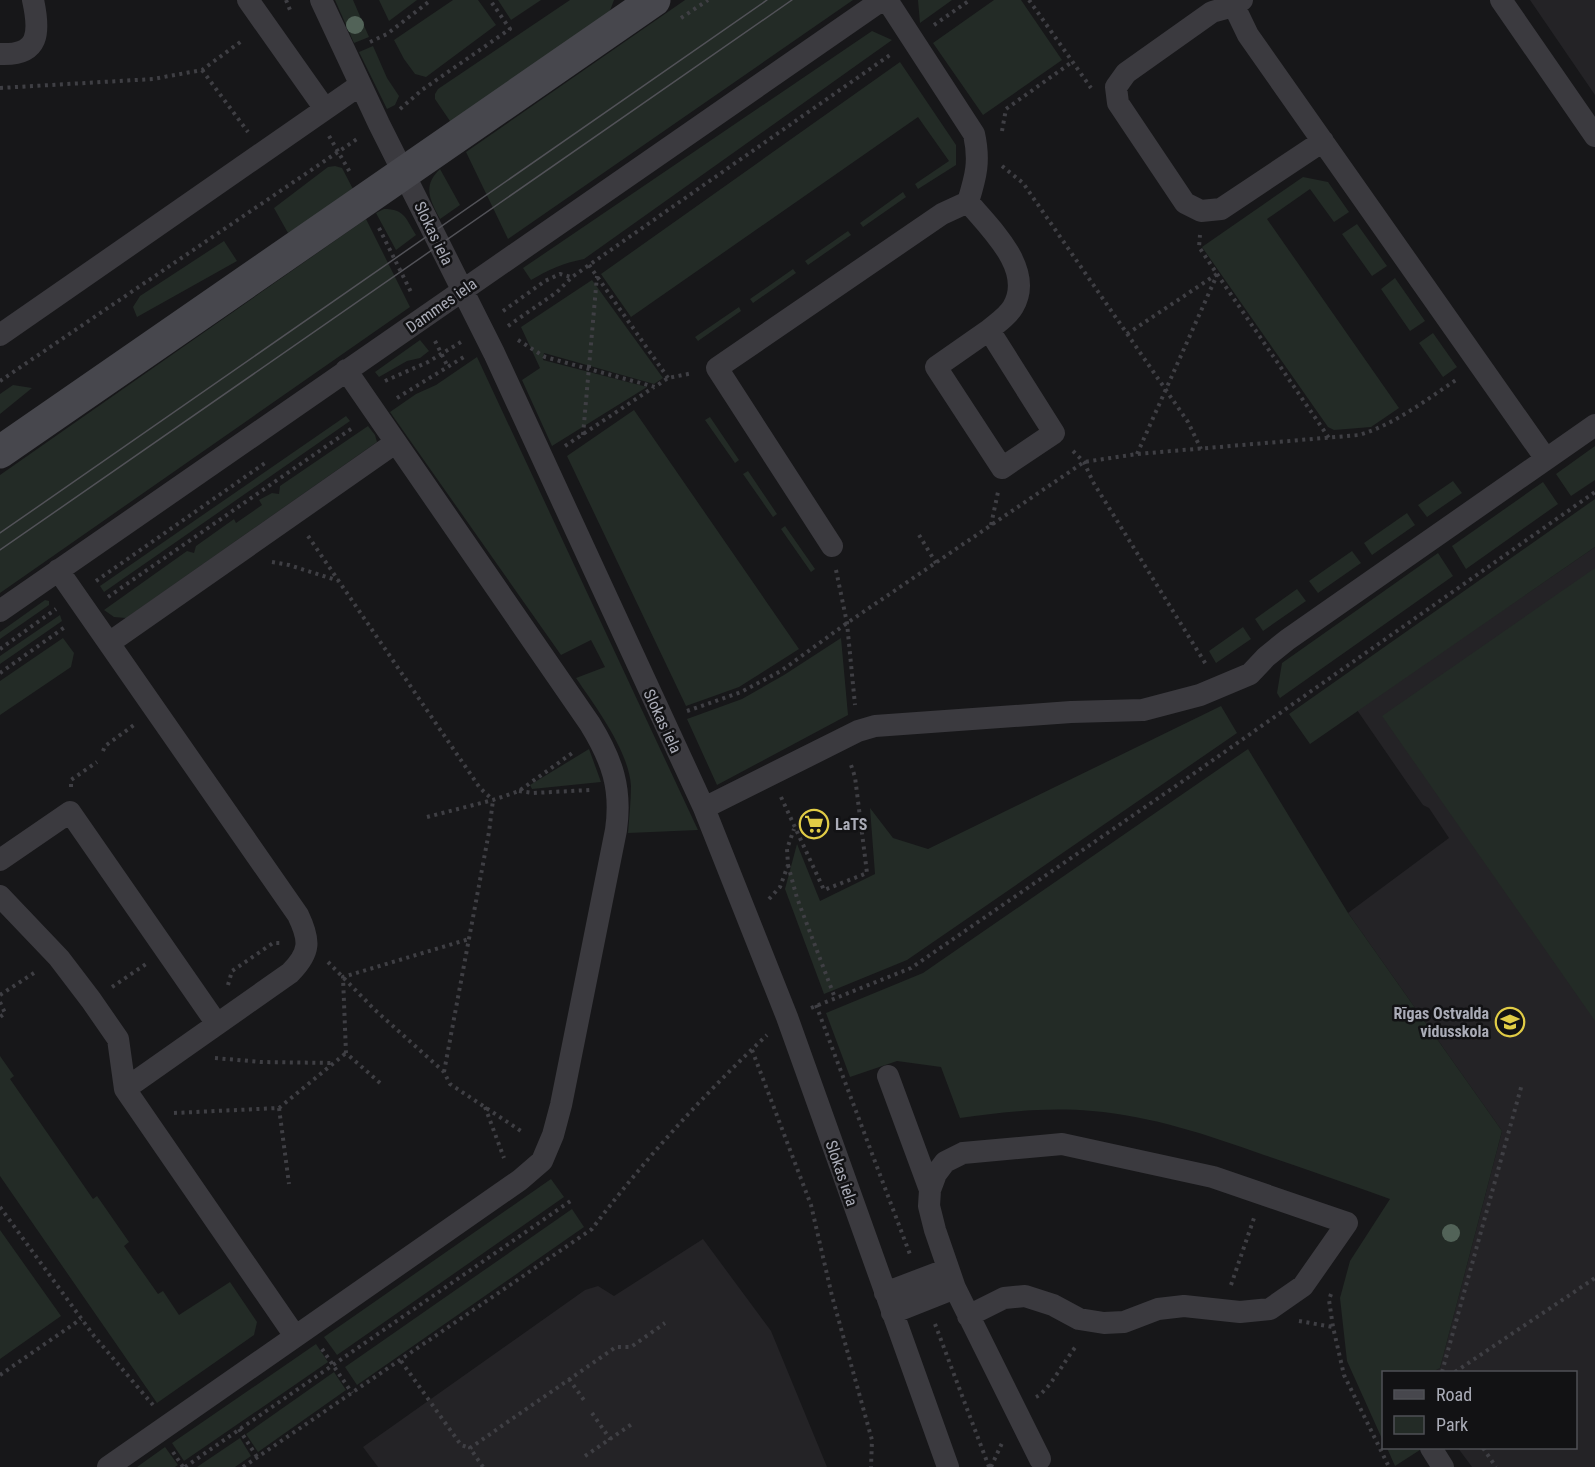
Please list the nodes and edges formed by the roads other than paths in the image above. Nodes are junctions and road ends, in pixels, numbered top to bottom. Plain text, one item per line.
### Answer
1 (33, 0) edge
2 (248, 0) edge
3 (321, 0) edge
4 (882, 0) edge
5 (887, 0) edge
6 (1501, 0) edge
7 (648, 2) edge
8 (1238, 3) edge
9 (0, 54) edge
10 (360, 85) junction
11 (321, 112) junction
12 (1595, 136) edge
13 (1323, 141) junction
14 (403, 172) junction
15 (968, 202) junction
16 (462, 290) junction
17 (989, 330) junction
18 (0, 335) edge
19 (346, 370) junction
20 (1595, 425) edge
21 (396, 443) junction
22 (0, 452) edge
23 (1546, 459) junction
24 (832, 546) road end
25 (58, 570) junction
26 (0, 611) edge
27 (109, 643) junction
28 (704, 808) junction
29 (0, 860) edge
30 (0, 896) edge
31 (217, 1024) junction
32 (888, 1076) dead end
33 (125, 1089) junction
34 (930, 1190) junction
35 (952, 1278) junction
36 (889, 1303) junction
37 (968, 1316) junction
38 (302, 1332) junction
39 (1432, 1449) edge
40 (1040, 1459) dead end
41 (108, 1467) edge
42 (948, 1467) edge
43 (1443, 1467) edge

1 - 9 street
2 - 11 street
3 - 10 street, Slokas iela
4 - 16 street, Dammes iela
5 - 15 street
6 - 12 street
7 - 14 street
8 - 13 street
8 - 13 street
10 - 11 street
10 - 14 street, Slokas iela
11 - 18 street
13 - 23 street
14 - 16 street, Slokas iela
14 - 22 street
15 - 17 street
15 - 24 street
16 - 19 street, Dammes iela
16 - 28 street, Slokas iela
17 - 17 street
19 - 21 street
19 - 25 street, Dammes iela
20 - 23 street
21 - 27 street
21 - 38 street
23 - 28 street
25 - 26 street, Dammes iela
25 - 27 street
27 - 31 street
28 - 36 street, Slokas iela
29 - 31 street
30 - 33 street
31 - 33 street
32 - 34 street
33 - 38 street
34 - 35 street
34 - 37 street
35 - 36 street
35 - 37 street
36 - 42 street, Slokas iela
37 - 40 street
38 - 41 street
39 - 43 street

